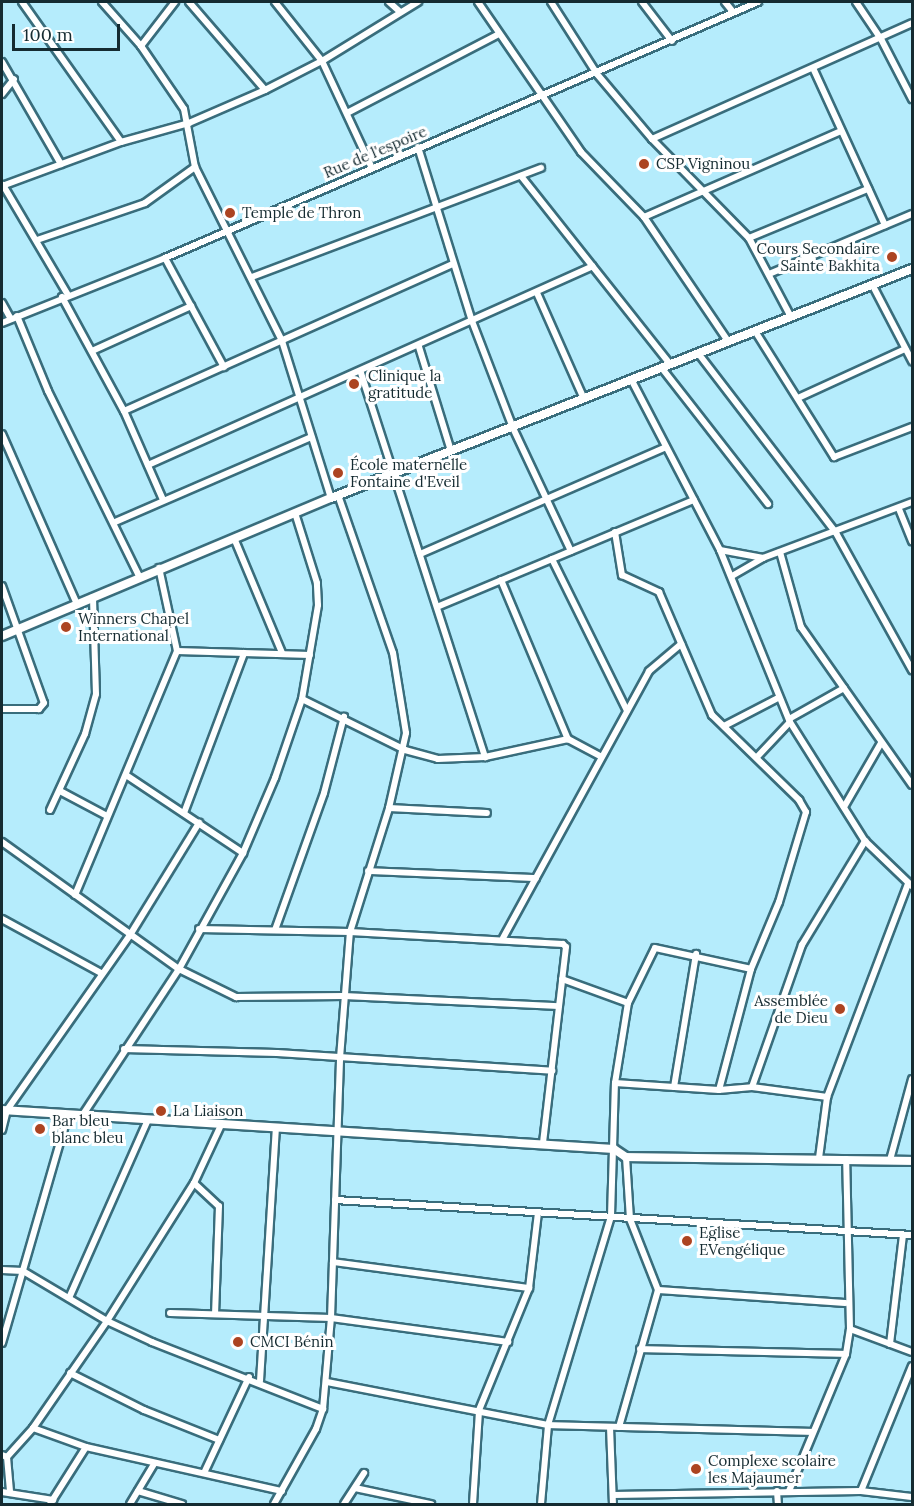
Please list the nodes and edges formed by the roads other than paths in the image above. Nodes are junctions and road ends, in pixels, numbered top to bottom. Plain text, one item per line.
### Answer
1 (22, 2) edge
2 (102, 2) edge
3 (175, 2) edge
4 (189, 2) edge
5 (275, 2) edge
6 (389, 2) edge
7 (418, 2) edge
8 (478, 2) edge
9 (551, 2) edge
10 (642, 2) edge
11 (725, 2) edge
12 (758, 2) edge
13 (856, 2) edge
14 (400, 12) junction
15 (733, 12) junction
16 (912, 23) edge
17 (499, 34) junction
18 (881, 39) junction
19 (672, 41) junction
20 (141, 46) junction
21 (322, 61) junction
22 (2, 62) edge
23 (813, 68) junction
24 (597, 74) junction
25 (14, 79) junction
26 (265, 90) junction
27 (2, 94) edge
28 (544, 94) junction
29 (912, 99) edge
30 (348, 113) junction
31 (189, 123) junction
32 (841, 131) junction
33 (652, 139) junction
34 (121, 142) junction
35 (418, 147) junction
36 (61, 164) junction
37 (371, 166) junction
38 (195, 167) junction
39 (541, 168) dead end
40 (521, 176) junction
41 (2, 186) edge
42 (868, 189) junction
43 (705, 190) junction
44 (438, 210) junction
45 (912, 214) edge
46 (644, 217) junction
47 (885, 225) junction
48 (225, 230) junction
49 (749, 238) junction
50 (38, 240) junction
51 (165, 258) junction
52 (453, 264) junction
53 (593, 266) junction
54 (912, 269) edge
55 (769, 274) junction
56 (252, 277) junction
57 (873, 286) junction
58 (537, 292) junction
59 (65, 296) junction
60 (2, 303) edge
61 (192, 306) junction
62 (14, 317) junction
63 (791, 317) junction
64 (472, 321) junction
65 (2, 323) edge
66 (755, 331) junction
67 (282, 341) junction
68 (728, 341) junction
69 (419, 347) junction
70 (905, 349) junction
71 (92, 351) junction
72 (698, 353) junction
73 (912, 361) edge
74 (670, 364) junction
75 (224, 367) junction
76 (661, 368) junction
77 (360, 373) junction
78 (631, 379) junction
79 (798, 398) junction
80 (584, 399) junction
81 (300, 400) junction
82 (123, 411) junction
83 (912, 427) edge
84 (513, 428) junction
85 (2, 434) edge
86 (311, 437) junction
87 (666, 447) junction
88 (452, 451) junction
89 (148, 465) junction
90 (391, 475) junction
91 (334, 497) junction
92 (546, 499) junction
93 (163, 500) junction
94 (694, 500) junction
95 (912, 502) edge
96 (768, 504) dead end
97 (899, 509) junction
98 (295, 513) junction
99 (115, 522) junction
100 (615, 532) junction
101 (836, 532) junction
102 (234, 538) junction
103 (912, 541) edge
104 (720, 550) junction
105 (571, 551) junction
106 (780, 552) junction
107 (420, 554) junction
108 (763, 558) junction
109 (552, 559) junction
110 (159, 568) junction
111 (139, 576) junction
112 (732, 576) junction
113 (501, 580) junction
114 (2, 586) edge
115 (93, 597) junction
116 (77, 604) junction
117 (439, 606) junction
118 (19, 629) junction
119 (2, 636) edge
120 (681, 644) junction
121 (177, 651) junction
122 (244, 653) junction
123 (282, 653) junction
124 (310, 655) junction
125 (911, 665) edge
126 (844, 688) junction
127 (778, 698) junction
128 (302, 699) junction
129 (2, 709) edge
130 (627, 711) junction
131 (344, 717) junction
132 (790, 720) junction
133 (724, 726) junction
134 (568, 739) junction
135 (881, 743) junction
136 (405, 750) junction
137 (485, 757) junction
138 (602, 757) junction
139 (757, 757) junction
140 (126, 775) junction
141 (912, 785) edge
142 (60, 791) junction
143 (844, 807) junction
144 (388, 808) junction
145 (50, 810) dead end
146 (184, 813) junction
147 (487, 813) dead end
148 (107, 816) junction
149 (199, 823) junction
150 (865, 841) junction
151 (2, 842) edge
152 (243, 853) junction
153 (368, 871) junction
154 (536, 878) junction
155 (910, 885) edge
156 (75, 895) junction
157 (2, 919) edge
158 (200, 929) junction
159 (275, 930) junction
160 (350, 932) junction
161 (130, 935) junction
162 (503, 938) junction
163 (696, 954) junction
164 (179, 969) junction
165 (752, 969) junction
166 (100, 973) junction
167 (562, 979) junction
168 (344, 996) junction
169 (628, 1003) junction
170 (559, 1006) junction
171 (124, 1049) junction
172 (340, 1058) junction
173 (552, 1071) junction
174 (912, 1079) edge
175 (615, 1083) junction
176 (674, 1087) junction
177 (752, 1087) junction
178 (719, 1090) junction
179 (827, 1097) junction
180 (4, 1110) edge
181 (68, 1115) junction
182 (82, 1116) junction
183 (147, 1122) junction
184 (221, 1125) junction
185 (276, 1128) junction
186 (2, 1130) edge
187 (336, 1130) junction
188 (543, 1144) junction
189 (614, 1149) junction
190 (626, 1157) junction
191 (819, 1158) junction
192 (846, 1158) junction
193 (890, 1160) junction
194 (912, 1161) edge
195 (194, 1183) junction
196 (335, 1200) junction
197 (538, 1213) junction
198 (611, 1216) junction
199 (630, 1219) junction
200 (848, 1232) junction
201 (903, 1235) junction
202 (912, 1235) edge
203 (333, 1262) junction
204 (2, 1270) edge
205 (23, 1270) junction
206 (529, 1288) junction
207 (658, 1290) junction
208 (69, 1298) junction
209 (846, 1303) junction
210 (170, 1312) dead end
211 (215, 1314) junction
212 (266, 1316) junction
213 (331, 1318) junction
214 (107, 1321) junction
215 (850, 1329) junction
216 (508, 1342) junction
217 (2, 1343) edge
218 (890, 1344) junction
219 (640, 1349) junction
220 (912, 1352) edge
221 (846, 1354) junction
222 (912, 1366) edge
223 (70, 1373) junction
224 (249, 1377) junction
225 (260, 1381) junction
226 (327, 1382) junction
227 (323, 1410) junction
228 (479, 1410) junction
229 (548, 1425) junction
230 (610, 1427) junction
231 (619, 1427) junction
232 (33, 1428) junction
233 (812, 1432) junction
234 (219, 1440) junction
235 (86, 1447) junction
236 (4, 1456) edge
237 (154, 1464) junction
238 (204, 1473) junction
239 (364, 1473) dead end
240 (355, 1488) junction
241 (138, 1491) junction
242 (282, 1491) junction
243 (777, 1491) junction
244 (789, 1491) junction
245 (861, 1491) junction
246 (2, 1492) edge
247 (10, 1493) junction
248 (613, 1495) junction
249 (904, 1496) junction
250 (912, 1497) edge
251 (51, 1502) edge
252 (130, 1504) edge
253 (182, 1504) edge
254 (274, 1504) edge
255 (344, 1504) edge
256 (431, 1504) edge
257 (473, 1504) edge
258 (542, 1504) edge
259 (613, 1504) edge
260 (778, 1504) edge
261 (904, 1504) edge

1 - 34 street
2 - 20 street
3 - 20 street
4 - 26 street
5 - 21 street
6 - 14 street
7 - 14 street
8 - 17 street
9 - 24 street
10 - 19 street
11 - 15 street
12 - 15 street, Rue de l'espoire
13 - 18 street
14 - 21 street
15 - 19 street, Rue de l'espoire
16 - 18 street
17 - 28 street
17 - 30 street
18 - 23 street
18 - 29 street
19 - 24 street, Rue de l'espoire
20 - 31 street
21 - 26 street
21 - 30 street
22 - 25 street
23 - 32 street
23 - 33 street
24 - 28 street, Rue de l'espoire
24 - 33 street
25 - 27 street
25 - 36 street
26 - 31 street
28 - 35 street, Rue de l'espoire
28 - 46 street
30 - 37 street
31 - 34 street
31 - 38 street
32 - 42 street
32 - 43 street
33 - 43 street
34 - 36 street
35 - 37 street, Rue de l'espoire
35 - 44 street
36 - 41 street
37 - 48 street, Rue de l'espoire
38 - 48 street
38 - 50 street
39 - 40 street
40 - 44 street
40 - 53 street
41 - 50 street
42 - 47 street
42 - 49 street
43 - 46 street
43 - 49 street
44 - 52 street
44 - 56 street
45 - 47 street
46 - 68 street
47 - 55 street
48 - 51 street, Rue de l'espoire
48 - 56 street
49 - 55 street
50 - 59 street
51 - 59 street, Rue de l'espoire
51 - 61 street
52 - 64 street
52 - 67 street
53 - 58 street
53 - 74 street
54 - 57 main road
55 - 63 street
56 - 67 street
57 - 63 main road
57 - 70 street
58 - 64 street
58 - 80 street
59 - 62 street, Rue de l'espoire
59 - 71 street
60 - 62 street
61 - 71 street
61 - 75 street
62 - 65 street, Rue de l'espoire
62 - 99 street
63 - 66 main road
64 - 69 street
64 - 84 street
66 - 68 main road
66 - 79 street
67 - 75 street
67 - 81 street
68 - 72 main road
69 - 77 street
69 - 88 street
70 - 73 street
70 - 79 street
71 - 82 street
72 - 74 main road
72 - 101 street
74 - 76 main road
75 - 82 street
76 - 78 main road
76 - 96 street
77 - 81 street
77 - 90 street
78 - 80 main road
78 - 87 street
79 - 83 street
80 - 84 main road
81 - 86 street
81 - 89 street
82 - 89 street
84 - 88 main road
84 - 92 street
85 - 116 street
86 - 91 street
86 - 93 street
87 - 92 street
87 - 94 street
88 - 90 main road
89 - 93 street
90 - 91 main road
90 - 107 street
91 - 98 main road
91 - 136 street
92 - 105 street
92 - 107 street
93 - 99 street
94 - 100 street
94 - 104 street
95 - 97 street
97 - 101 street
97 - 103 street
98 - 102 main road
98 - 124 street
99 - 111 street
100 - 105 street
100 - 120 street
101 - 106 street
101 - 125 street
102 - 110 main road
102 - 123 street
104 - 108 street
104 - 112 street
105 - 109 street
106 - 108 street
106 - 126 street
107 - 117 street
108 - 112 street
109 - 113 street
109 - 130 street
110 - 111 main road
110 - 121 street
111 - 115 main road
112 - 127 street
113 - 117 street
113 - 134 street
114 - 118 street
115 - 116 main road
115 - 142 street
116 - 118 main road
117 - 137 street
118 - 119 main road
118 - 129 street
120 - 130 street
120 - 133 street
121 - 122 street
121 - 140 street
122 - 123 street
122 - 146 street
123 - 124 street
124 - 128 street
126 - 132 street
126 - 135 street
127 - 132 street
127 - 133 street
128 - 131 street
128 - 152 street
130 - 138 street
131 - 136 street
131 - 159 street
132 - 139 street
132 - 143 street
133 - 139 street
134 - 137 street
134 - 138 street
135 - 141 street
135 - 143 street
136 - 137 street
136 - 144 street
138 - 154 street
139 - 165 street
140 - 146 street
140 - 148 street
142 - 145 street
142 - 148 street
143 - 150 street
144 - 147 street
144 - 153 street
146 - 149 street
148 - 156 street
149 - 152 street
149 - 161 street
150 - 155 street
150 - 177 street
151 - 156 street
152 - 158 street
153 - 154 street
153 - 160 street
154 - 162 street
155 - 179 street
156 - 161 street
157 - 166 street
158 - 159 street
158 - 164 street
159 - 160 street
160 - 162 street
160 - 168 street
161 - 164 street
161 - 166 street
162 - 167 street
163 - 165 street
163 - 169 street
163 - 176 street
164 - 168 street
164 - 171 street
165 - 178 street
166 - 180 street
167 - 169 street
167 - 170 street
168 - 170 street
168 - 172 street
169 - 175 street
170 - 173 street
171 - 172 street
171 - 182 street
172 - 173 street
172 - 187 street
173 - 188 street
174 - 193 street
175 - 176 street
175 - 189 street
176 - 178 street
177 - 178 street
177 - 179 street
179 - 191 street
180 - 181 main road
180 - 186 street
181 - 182 main road
181 - 205 street
182 - 183 main road
183 - 184 main road
183 - 208 street
184 - 185 main road
184 - 195 street
185 - 187 main road
185 - 212 street
187 - 188 main road
187 - 196 street
188 - 189 main road
189 - 190 main road
189 - 198 street
190 - 191 main road
190 - 199 street
191 - 192 main road
192 - 193 main road
192 - 200 street
193 - 194 main road
195 - 211 street
195 - 214 street
196 - 197 street
196 - 203 street
197 - 198 street
197 - 206 street
198 - 199 street
198 - 229 street
199 - 200 street
199 - 207 street
200 - 201 street
200 - 209 street
201 - 202 street
201 - 218 street
203 - 206 street
203 - 213 street
204 - 205 street
205 - 208 street
205 - 217 street
206 - 216 street
207 - 209 street
207 - 219 street
208 - 214 street
209 - 215 street
210 - 211 street
211 - 212 street
212 - 213 street
212 - 225 street
213 - 216 street
213 - 226 street
214 - 223 street
214 - 224 street
215 - 218 street
215 - 221 street
216 - 228 street
218 - 220 street
219 - 221 street
219 - 231 street
221 - 233 street
222 - 245 street
223 - 232 street
223 - 234 street
224 - 225 street
224 - 234 street
225 - 227 street
226 - 227 street
226 - 228 street
227 - 242 street
228 - 229 street
228 - 257 street
229 - 230 street
229 - 258 street
230 - 231 street
230 - 248 street
231 - 233 street
232 - 235 street
232 - 236 street
233 - 244 street
234 - 238 street
235 - 237 street
235 - 251 street
236 - 247 street
237 - 238 street
237 - 241 street
238 - 242 street
239 - 240 street
240 - 255 street
240 - 256 street
241 - 252 street
241 - 253 street
242 - 254 street
243 - 244 street
243 - 248 street
243 - 260 street
244 - 245 street
245 - 249 street
246 - 247 street
247 - 251 street
248 - 259 street
249 - 250 street
249 - 261 street

